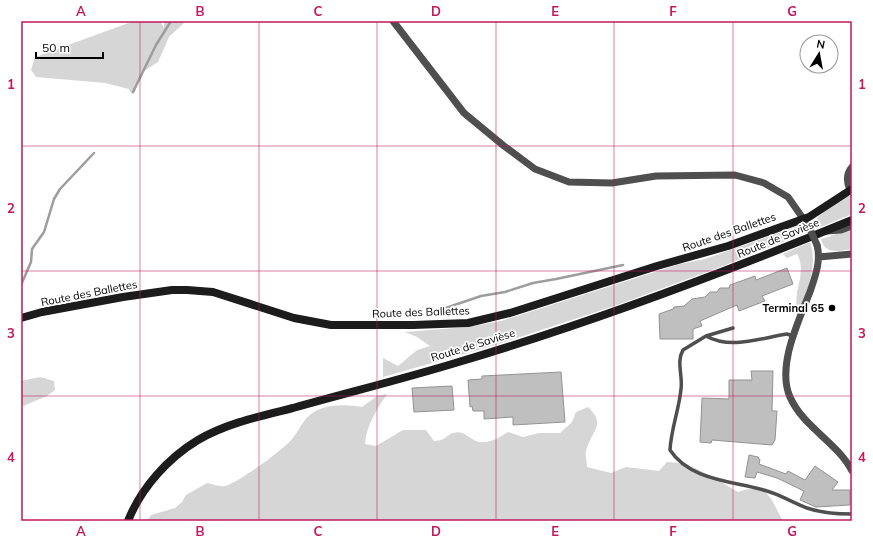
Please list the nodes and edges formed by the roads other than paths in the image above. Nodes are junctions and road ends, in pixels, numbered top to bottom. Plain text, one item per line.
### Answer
1 (393, 21) edge
2 (852, 167) edge
3 (851, 189) edge
4 (804, 218) junction
5 (852, 220) edge
6 (852, 226) edge
7 (824, 231) junction
8 (852, 254) edge
9 (819, 257) junction
10 (21, 318) edge
11 (733, 328) dead end
12 (706, 336) junction
13 (794, 336) junction
14 (852, 471) edge
15 (852, 514) edge
16 (128, 521) edge

1 - 4 street
2 - 3 street
3 - 4 street, Route des Ballettes
4 - 9 street, bridge
4 - 10 street, Route des Ballettes
5 - 7 street, Route de Savièse
6 - 7 street
7 - 16 street, Route de Savièse
8 - 9 street
9 - 13 street
11 - 12 lane
12 - 13 lane
12 - 15 lane
13 - 14 street

